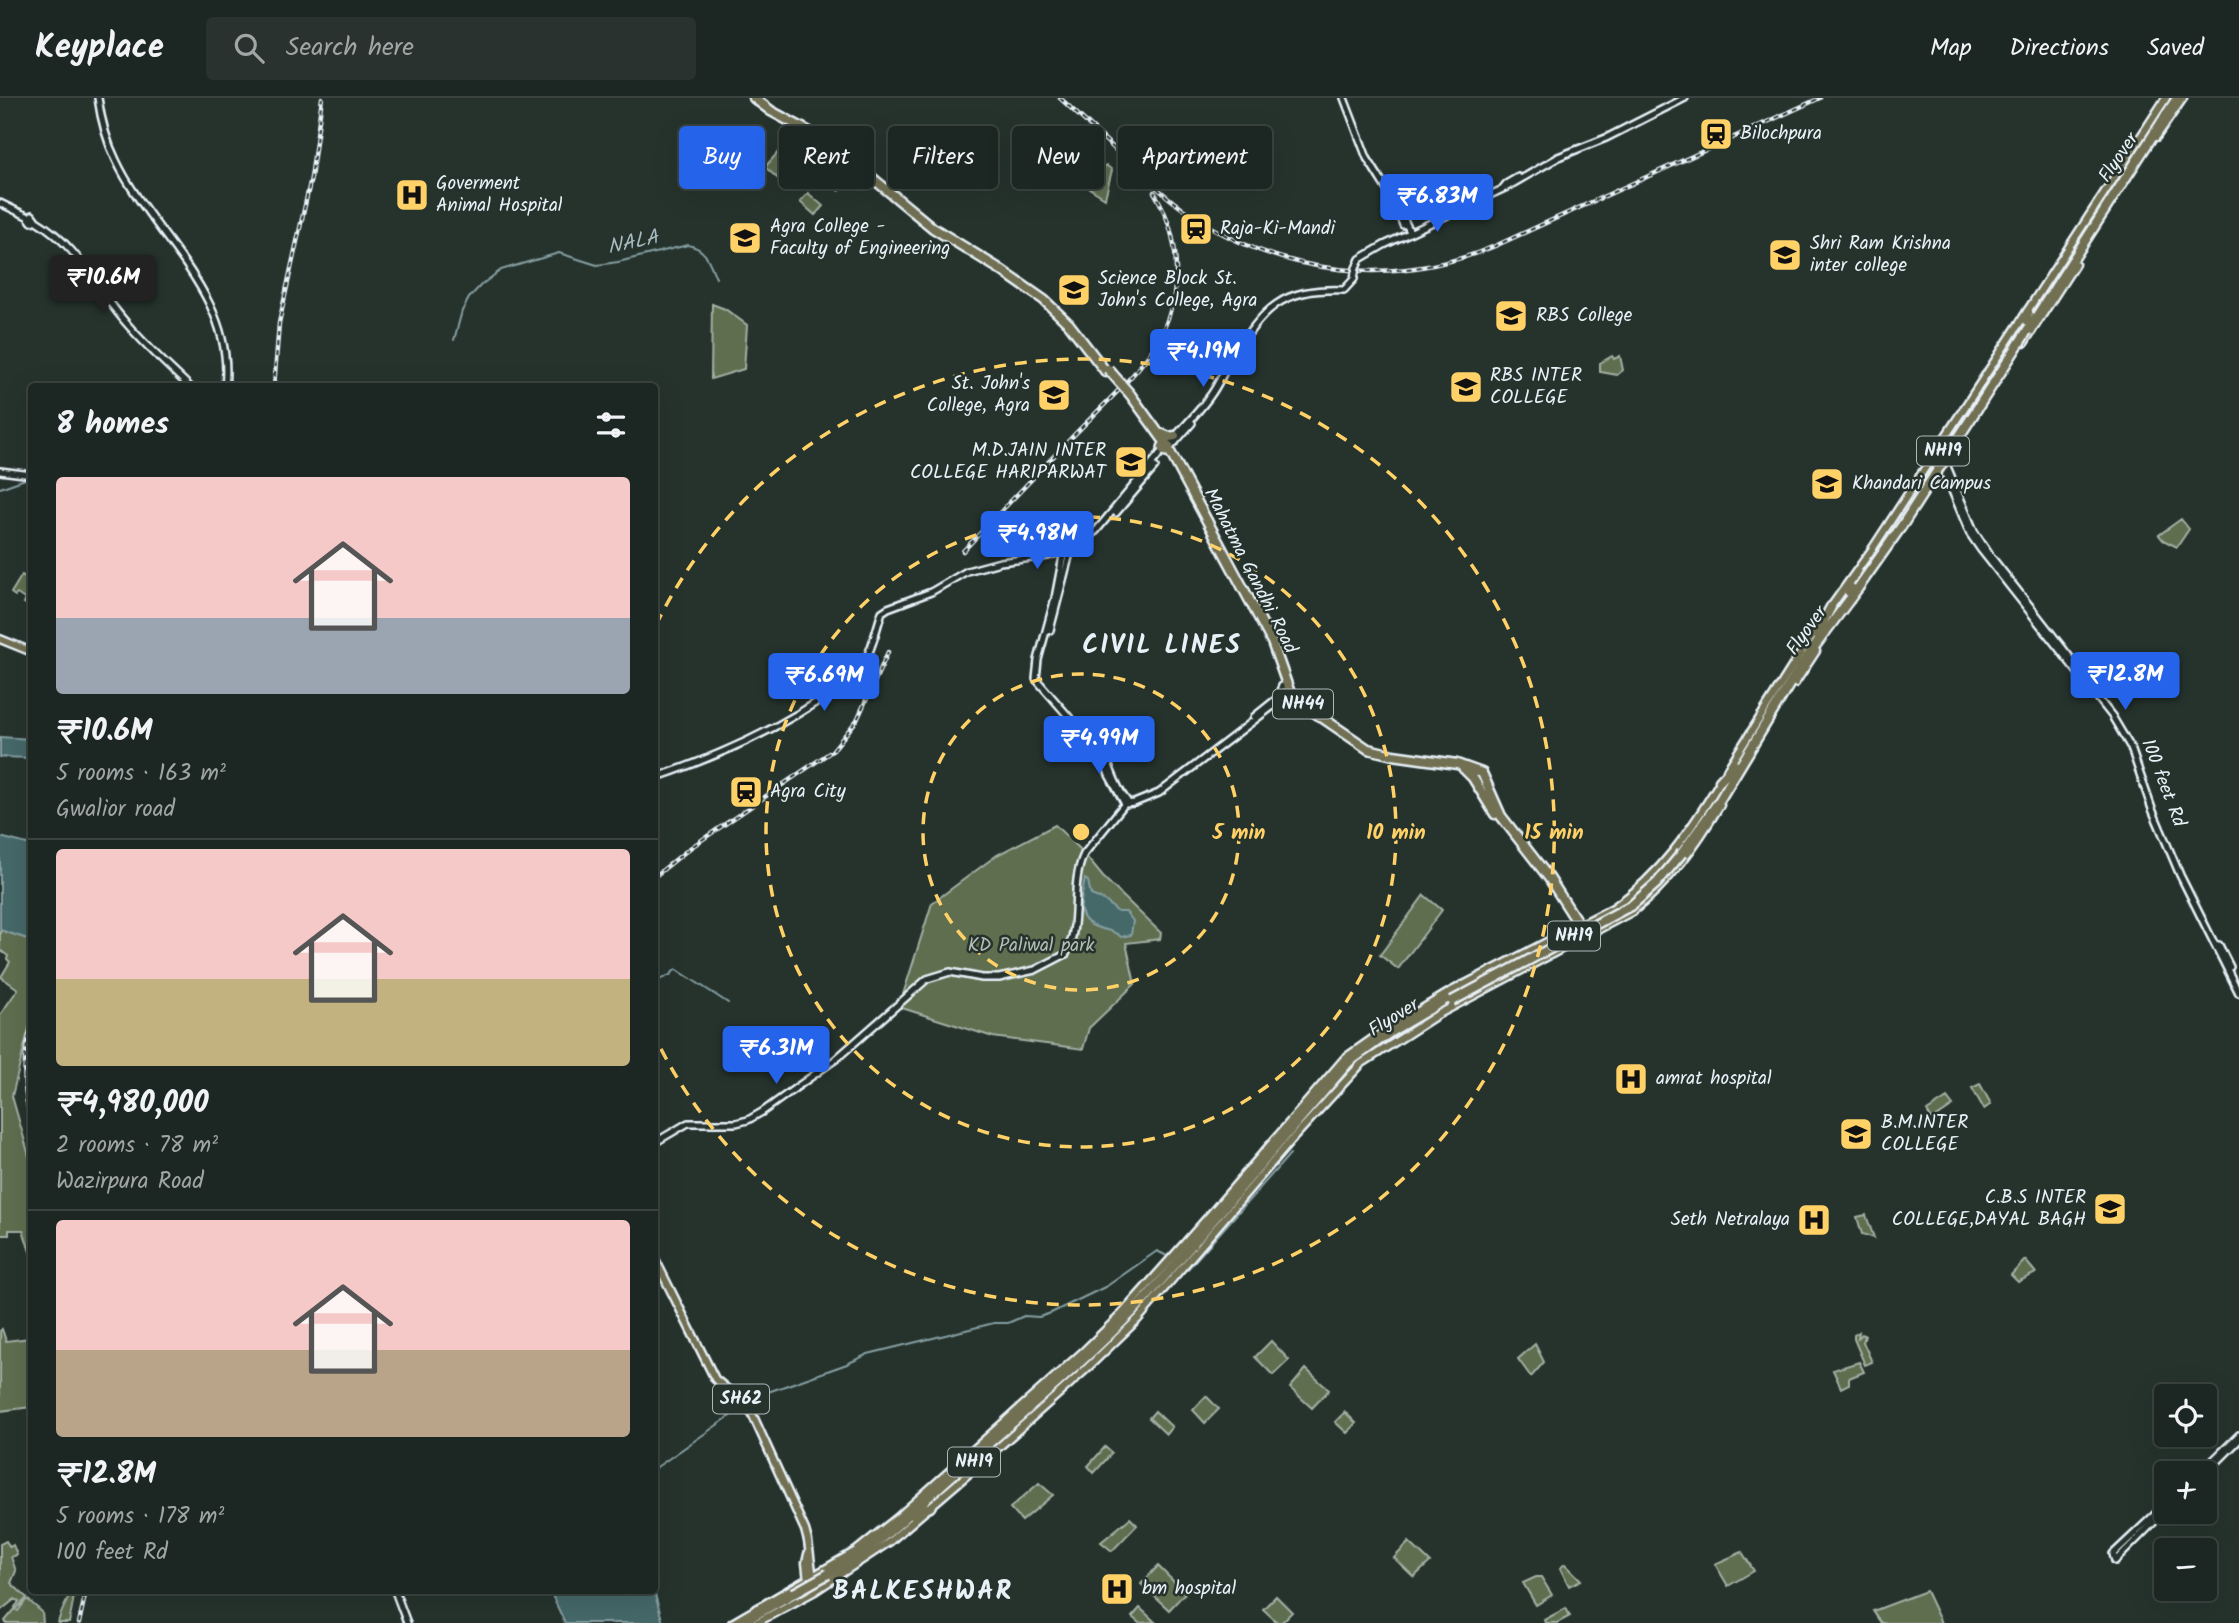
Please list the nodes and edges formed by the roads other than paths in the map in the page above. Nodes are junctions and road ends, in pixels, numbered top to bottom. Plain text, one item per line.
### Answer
1 (98, 98) edge
2 (754, 98) edge
3 (760, 98) edge
4 (1344, 98) edge
5 (1683, 98) edge
6 (2180, 98) edge
7 (2167, 106) edge
8 (0, 203) edge
9 (1409, 233) junction
10 (2065, 278) junction
11 (2028, 318) junction
12 (1107, 371) junction
13 (186, 383) edge
14 (225, 383) edge
15 (1129, 395) junction
16 (1201, 410) junction
17 (1159, 432) junction
18 (1175, 436) junction
19 (1167, 449) junction
20 (1934, 453) junction
21 (1945, 466) junction
22 (0, 473) edge
23 (28, 476) edge
24 (1067, 552) junction
25 (1831, 607) junction
26 (1841, 613) junction
27 (1822, 627) junction
28 (0, 638) edge
29 (28, 648) edge
30 (1288, 693) junction
31 (1276, 702) junction
32 (1731, 772) junction
33 (658, 777) edge
34 (1720, 781) junction
35 (1126, 802) junction
36 (1678, 852) junction
37 (1589, 920) junction
38 (1572, 929) junction
39 (1595, 932) junction
40 (1570, 945) junction
41 (2239, 986) edge
42 (1462, 988) junction
43 (2239, 993) edge
44 (1451, 999) junction
45 (658, 1141) edge
46 (658, 1265) edge
47 (1109, 1339) junction
48 (1007, 1427) junction
49 (986, 1438) junction
50 (2239, 1438) edge
51 (989, 1449) junction
52 (2213, 1461) edge
53 (2217, 1461) edge
54 (973, 1470) junction
55 (930, 1507) junction
56 (913, 1515) junction
57 (2154, 1515) edge
58 (2154, 1522) edge
59 (827, 1577) junction
60 (810, 1579) junction
61 (813, 1592) junction
62 (797, 1593) junction
63 (398, 1594) edge
64 (408, 1623) edge
65 (732, 1623) edge
66 (741, 1623) edge
67 (749, 1623) edge
68 (756, 1623) edge

1 - 14 main road
2 - 12 highway, Mahatma Gandhi Road / NH44
3 - 12 highway, Mahatma Gandhi Road / NH44
4 - 9 main road
5 - 9 main road
6 - 7 highway, Flyover
6 - 11 highway, Flyover / NH19
7 - 10 main road
7 - 11 highway, Flyover / NH19
7 - 11 main road
8 - 13 main road
9 - 16 main road
10 - 11 highway
10 - 21 main road
11 - 20 main road
11 - 26 highway, Flyover / NH19, bridge
11 - 27 highway, Flyover / NH19, bridge
12 - 15 highway, Mahatma Gandhi Road / NH44, bridge
15 - 17 highway, Mahatma Gandhi Road / NH44
15 - 19 highway, Mahatma Gandhi Road / NH44
16 - 18 main road
16 - 19 main road
17 - 18 highway
17 - 19 highway, Mahatma Gandhi Road / NH44
18 - 19 main road
19 - 24 main road
19 - 30 highway, Mahatma Gandhi Road / NH44
20 - 21 main road
20 - 25 main road
21 - 26 main road
21 - 41 main road, 100 feet Rd
21 - 43 main road
22 - 23 main road
24 - 33 main road
24 - 35 main road
25 - 27 highway
25 - 34 main road
26 - 36 highway, Flyover / NH19
26 - 39 main road
27 - 32 highway, NH19
28 - 29 main road
30 - 31 main road
30 - 31 main road
30 - 38 highway, NH44
31 - 35 main road
32 - 34 highway
32 - 36 highway, Flyover / NH19
34 - 36 main road
35 - 45 main road
36 - 37 main road
36 - 42 highway, Flyover / NH19, bridge
36 - 44 highway, Flyover / NH19, bridge
37 - 38 main road
37 - 39 main road
38 - 40 main road
38 - 42 main road
39 - 40 main road
40 - 54 main road
42 - 44 highway, Flyover / NH19
42 - 49 main road
44 - 47 highway, Flyover / NH19
46 - 60 main road, SH62
47 - 48 highway, NH19
47 - 51 highway, NH19
48 - 49 highway
48 - 59 highway, NH19
49 - 59 main road
50 - 52 main road
50 - 53 main road
51 - 54 highway
51 - 56 highway, NH19
54 - 55 main road
55 - 56 highway
55 - 59 main road
56 - 59 highway, NH19
57 - 58 main road
59 - 60 main road
59 - 61 main road
59 - 62 highway, NH19, bridge
60 - 61 main road, SH62
60 - 62 main road
61 - 62 main road
62 - 65 main road
62 - 66 highway, NH19
62 - 67 highway, NH19
62 - 68 main road
63 - 64 main road

